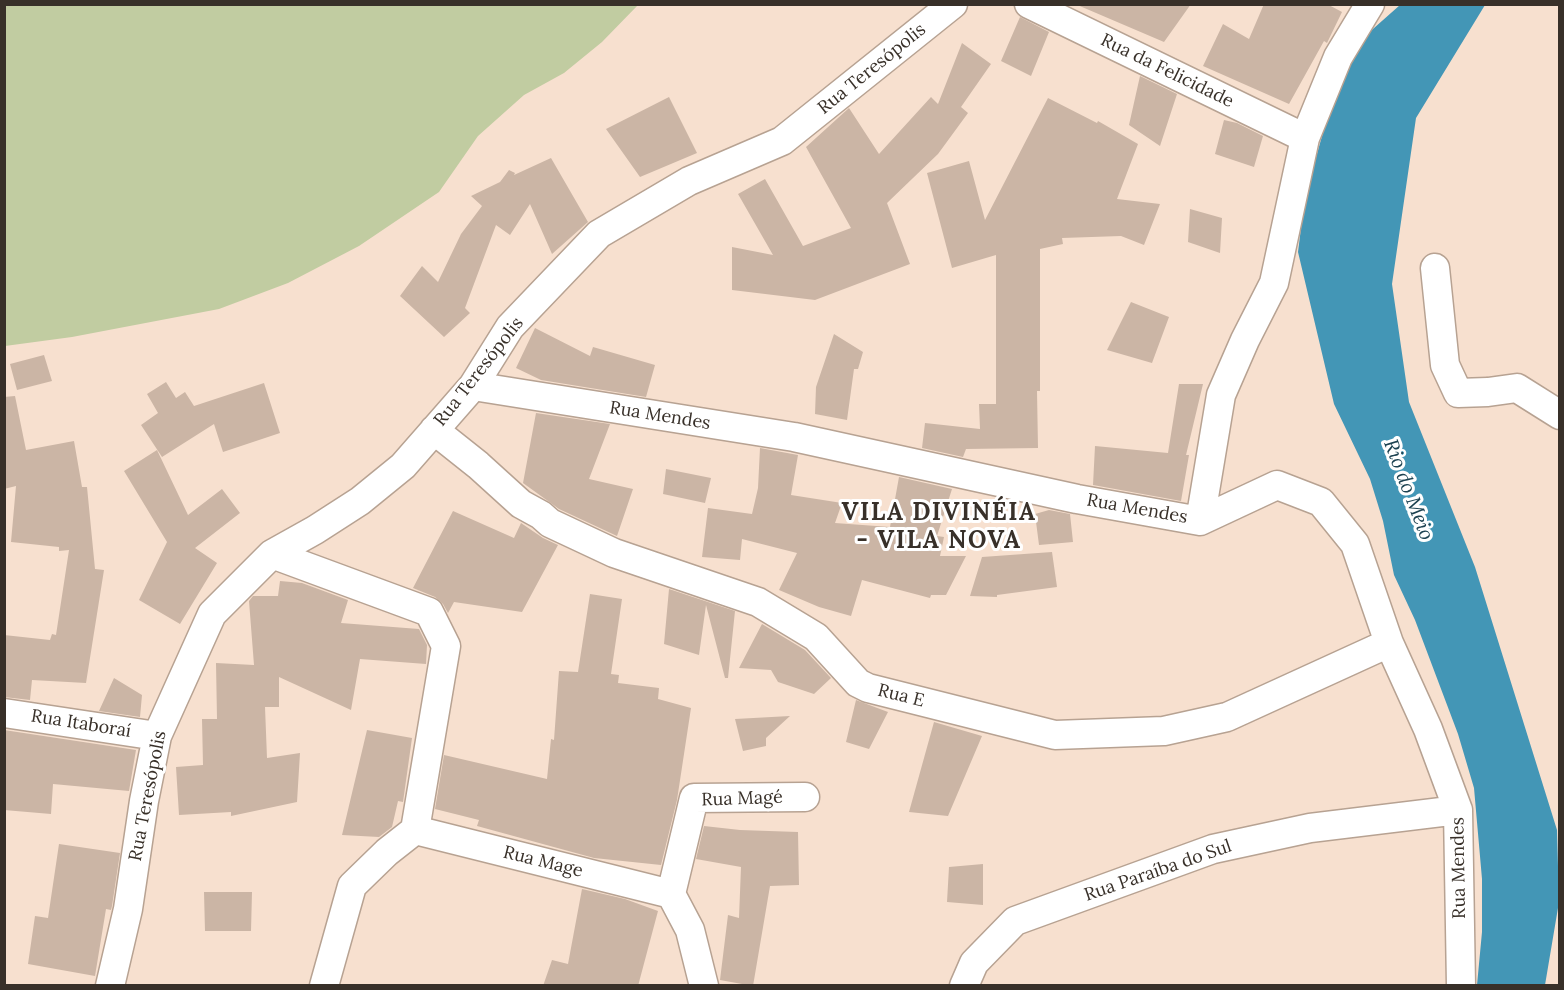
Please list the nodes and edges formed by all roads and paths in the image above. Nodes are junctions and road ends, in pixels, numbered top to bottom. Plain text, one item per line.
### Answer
1 (1029, 4) edge
2 (1370, 4) edge
3 (946, 6) edge
4 (1305, 138) junction
5 (1435, 268) dead end
6 (473, 386) junction
7 (1560, 415) edge
8 (434, 430) junction
9 (1200, 521) junction
10 (272, 554) junction
11 (1389, 643) junction
12 (4, 713) edge
13 (157, 736) junction
14 (805, 797) dead end
15 (1458, 810) junction
16 (415, 830) junction
17 (670, 894) junction
18 (110, 986) edge
19 (324, 986) edge
20 (704, 986) edge
21 (964, 986) edge
22 (1461, 986) edge

1 - 4 street, Rua da Felicidade
2 - 4 street
3 - 6 street, Rua Teresópolis
4 - 9 street
5 - 7 street
6 - 8 street, Rua Teresópolis
6 - 9 street, Rua Mendes
8 - 10 street, Rua Teresópolis
8 - 11 street, Rua E
9 - 11 street, Rua Mendes
10 - 13 street, Rua Teresópolis
10 - 16 street
11 - 15 street, Rua Mendes
12 - 13 street, Rua Itaboraí
13 - 18 street, Rua Teresópolis
14 - 17 street, Rua Magé
15 - 21 street, Rua Paraíba do Sul
15 - 22 street, Rua Mendes
16 - 17 street, Rua Mage
16 - 19 street
17 - 20 street

